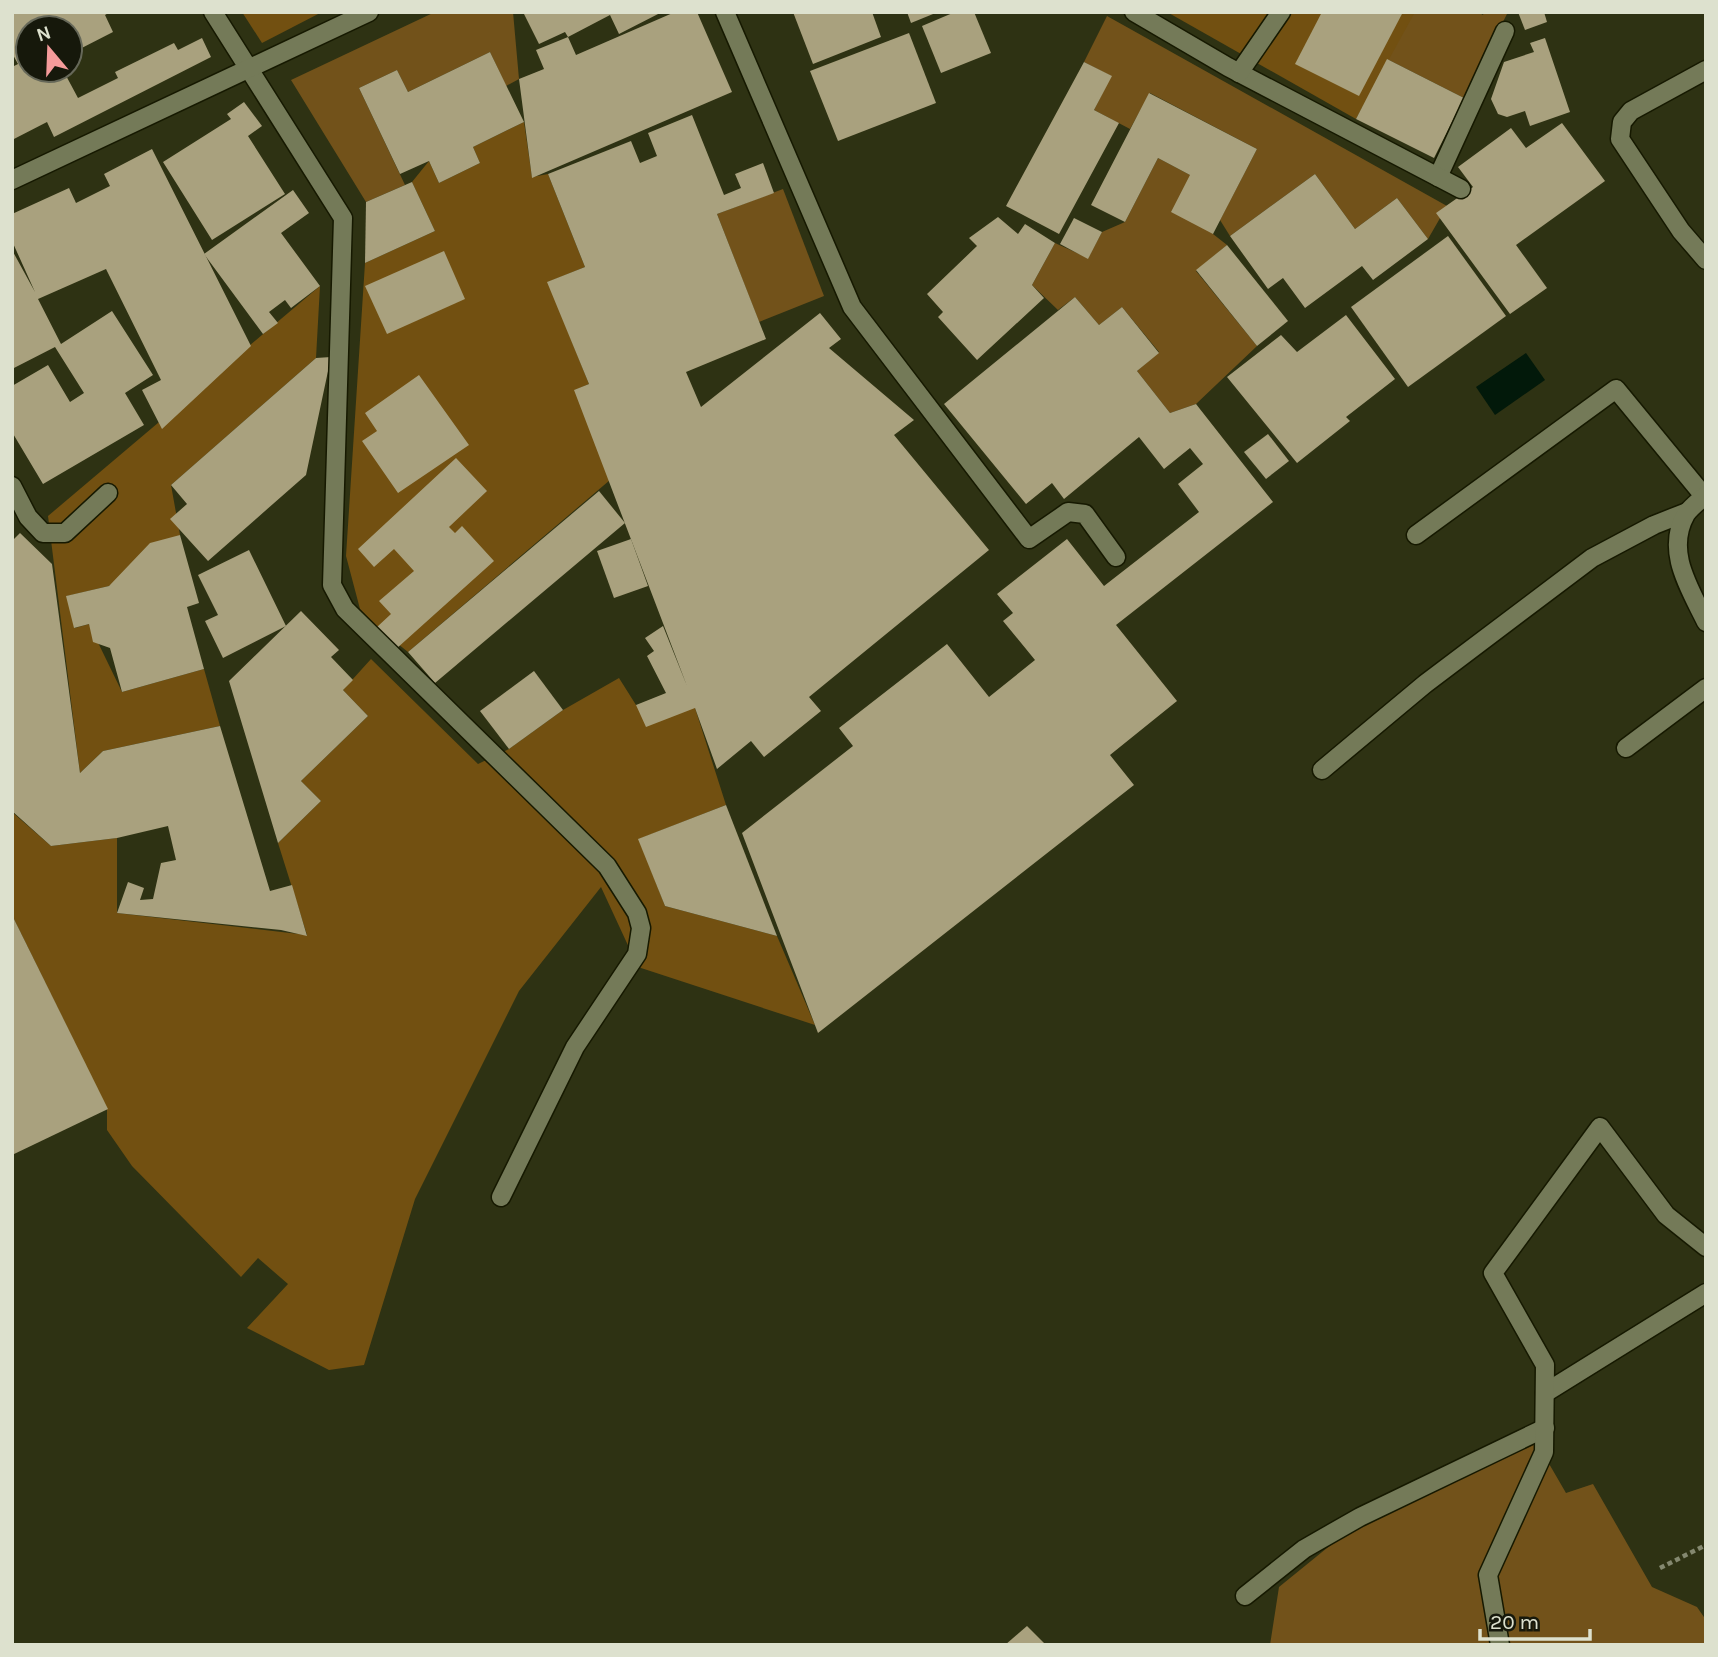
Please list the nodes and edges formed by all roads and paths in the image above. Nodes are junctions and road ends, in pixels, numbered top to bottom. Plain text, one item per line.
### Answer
1 (214, 12) edge
2 (369, 12) edge
3 (725, 12) edge
4 (1134, 12) edge
5 (1281, 12) edge
6 (1505, 31) dead end
7 (250, 69) junction
8 (1706, 70) edge
9 (1239, 73) junction
10 (1438, 177) junction
11 (12, 180) edge
12 (1461, 189) dead end
13 (1706, 260) edge
14 (12, 486) edge
15 (107, 493) dead end
16 (1705, 496) edge
17 (1687, 512) junction
18 (1416, 535) dead end
19 (1116, 557) dead end
20 (1706, 622) edge
21 (1706, 688) edge
22 (1626, 748) dead end
23 (1322, 770) dead end
24 (501, 1197) dead end
25 (1706, 1247) edge
26 (1706, 1293) edge
27 (1545, 1393) junction
28 (1545, 1428) junction
29 (1706, 1545) edge
30 (1660, 1568) dead end
31 (1245, 1596) dead end
32 (1500, 1645) edge

1 - 7 street
2 - 7 street
3 - 19 street
4 - 9 street
5 - 9 street
6 - 10 street
7 - 11 street
7 - 24 street
8 - 13 street
9 - 10 street
10 - 12 street
14 - 15 street
16 - 17 street
16 - 18 street
17 - 20 street
17 - 23 street
21 - 22 street
25 - 27 street
26 - 27 street
27 - 28 street
28 - 31 street
28 - 32 street
29 - 30 path

